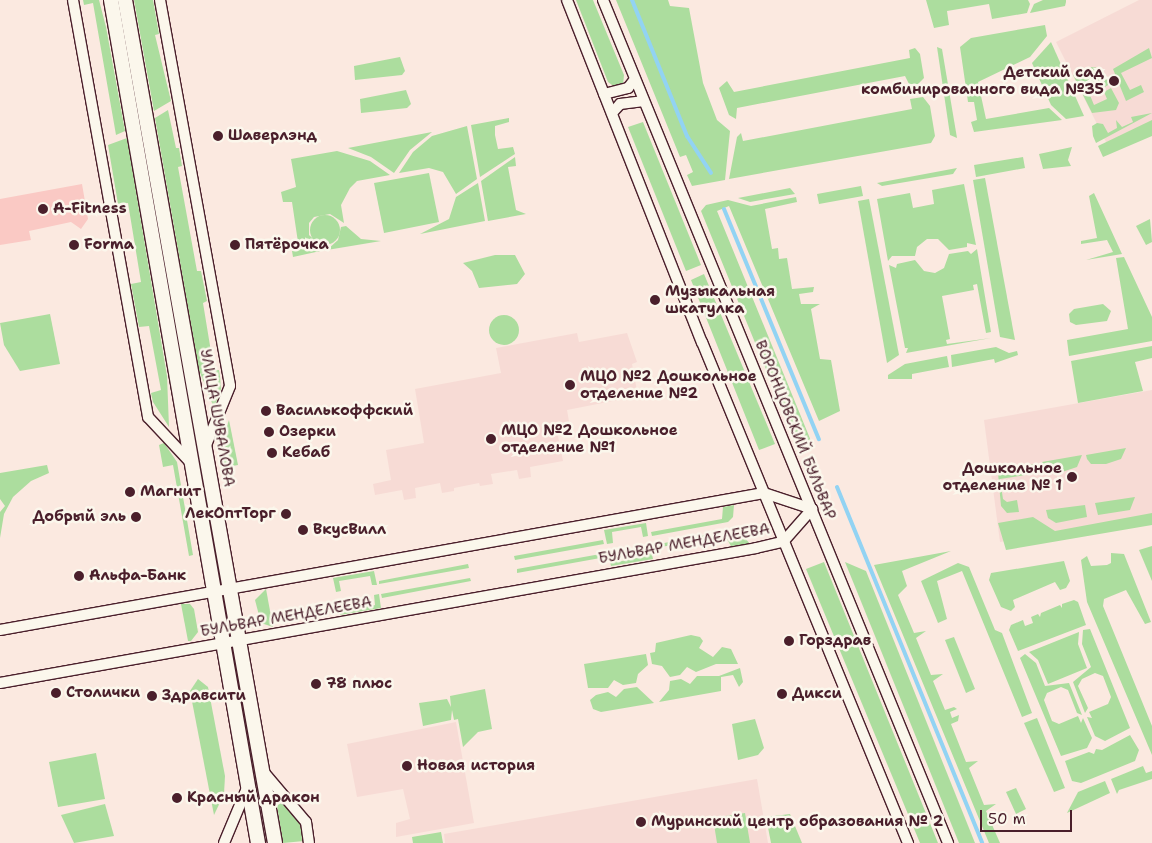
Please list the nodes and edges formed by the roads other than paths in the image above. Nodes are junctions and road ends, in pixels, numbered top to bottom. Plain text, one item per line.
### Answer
1 (73, 0) edge
2 (111, 0) edge
3 (125, 0) edge
4 (160, 0) edge
5 (567, 0) edge
6 (603, 0) edge
7 (635, 79) junction
8 (604, 94) junction
9 (644, 101) junction
10 (612, 113) junction
11 (206, 444) junction
12 (191, 463) junction
13 (764, 493) junction
14 (812, 509) junction
15 (783, 542) junction
16 (232, 588) junction
17 (212, 592) junction
18 (0, 630) edge
19 (241, 640) junction
20 (221, 644) junction
21 (0, 683) edge
22 (262, 770) junction
23 (247, 788) junction
24 (224, 843) edge
25 (258, 843) edge
26 (275, 843) edge
27 (309, 843) edge
28 (908, 843) edge
29 (948, 843) edge

1 - 12 street
2 - 12 street
3 - 11 street, УЛИЦА ШУВАЛОВА
4 - 11 street
5 - 8 street
6 - 7 street, ВОРОНЦОВСКИЙ БУЛЬВАР
7 - 8 street
7 - 9 street, ВОРОНЦОВСКИЙ БУЛЬВАР
8 - 10 street
9 - 10 street
9 - 14 street, ВОРОНЦОВСКИЙ БУЛЬВАР
10 - 13 street
11 - 16 street, УЛИЦА ШУВАЛОВА
12 - 17 street
13 - 14 street
13 - 15 street
13 - 16 street
14 - 15 street, БУЛЬВАР МЕНДЕЛЕЕВА
14 - 29 street, ВОРОНЦОВСКИЙ БУЛЬВАР
15 - 19 street, БУЛЬВАР МЕНДЕЛЕЕВА
15 - 28 street
16 - 17 street
16 - 19 street, УЛИЦА ШУВАЛОВА
17 - 18 street
17 - 20 street
19 - 20 street, БУЛЬВАР МЕНДЕЛЕЕВА
19 - 22 street, УЛИЦА ШУВАЛОВА
20 - 21 street, БУЛЬВАР МЕНДЕЛЕЕВА
20 - 23 street
22 - 26 street, УЛИЦА ШУВАЛОВА
22 - 27 street
23 - 24 street
23 - 25 street

